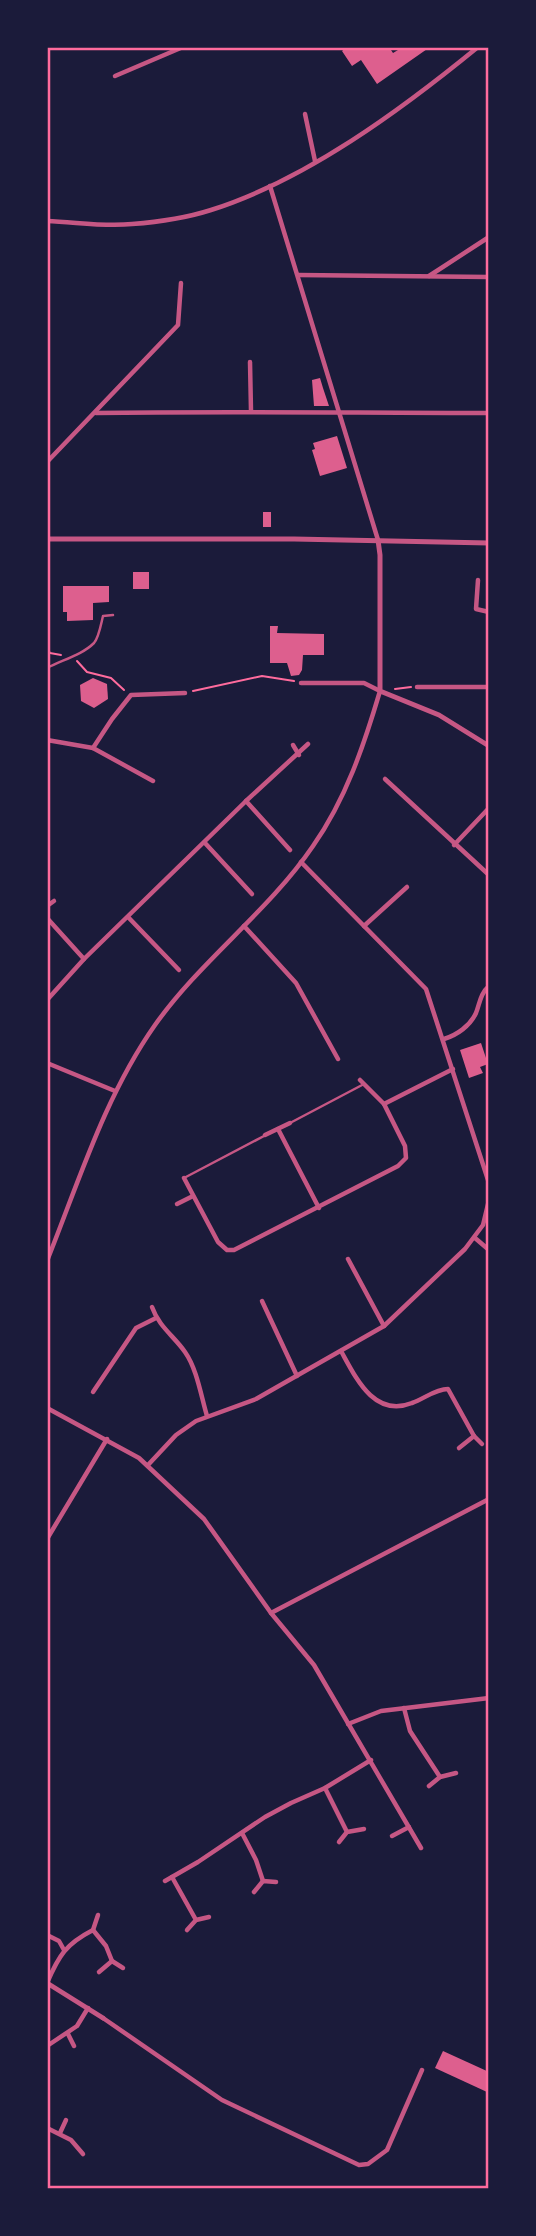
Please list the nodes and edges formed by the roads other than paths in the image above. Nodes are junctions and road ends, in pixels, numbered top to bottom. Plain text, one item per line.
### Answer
1 (183, 47) edge
2 (478, 47) edge
3 (115, 76) dead end
4 (305, 114) dead end
5 (315, 161) junction
6 (271, 186) junction
7 (47, 221) edge
8 (489, 237) edge
9 (298, 275) junction
10 (429, 276) junction
11 (489, 277) edge
12 (181, 283) dead end
13 (250, 362) dead end
14 (251, 411) junction
15 (96, 413) junction
16 (489, 413) edge
17 (340, 414) junction
18 (47, 462) edge
19 (47, 540) edge
20 (378, 540) junction
21 (489, 543) edge
22 (478, 580) dead end
23 (489, 612) edge
24 (113, 615) dead end
25 (47, 668) edge
26 (301, 683) road end
27 (417, 687) road end
28 (489, 687) edge
29 (380, 691) junction
30 (185, 693) road end
31 (47, 740) edge
32 (308, 744) dead end
33 (293, 745) dead end
34 (489, 746) edge
35 (93, 748) junction
36 (299, 755) junction
37 (385, 779) dead end
38 (153, 781) dead end
39 (246, 801) junction
40 (489, 808) edge
41 (205, 843) junction
42 (454, 845) junction
43 (290, 850) dead end
44 (301, 862) junction
45 (489, 875) edge
46 (407, 887) dead end
47 (252, 894) dead end
48 (54, 901) dead end
49 (47, 906) edge
50 (128, 917) junction
51 (47, 918) edge
52 (244, 926) junction
53 (363, 926) junction
54 (84, 959) junction
55 (179, 970) dead end
56 (489, 986) edge
57 (47, 1000) edge
58 (444, 1040) junction
59 (338, 1059) dead end
60 (47, 1063) edge
61 (453, 1069) junction
62 (362, 1082) joint
63 (115, 1091) junction
64 (384, 1104) junction
65 (290, 1122) joint
66 (278, 1129) junction
67 (265, 1135) joint
68 (184, 1178) joint
69 (489, 1183) edge
70 (193, 1196) junction
71 (489, 1200) edge
72 (177, 1204) dead end
73 (319, 1208) junction
74 (475, 1238) junction
75 (489, 1250) edge
76 (348, 1259) dead end
77 (47, 1261) edge
78 (262, 1301) dead end
79 (152, 1307) dead end
80 (156, 1318) junction
81 (384, 1326) junction
82 (341, 1351) junction
83 (297, 1376) junction
84 (93, 1392) dead end
85 (47, 1408) edge
86 (207, 1416) junction
87 (474, 1436) junction
88 (107, 1440) junction
89 (482, 1444) dead end
90 (459, 1448) dead end
91 (149, 1465) junction
92 (489, 1499) edge
93 (47, 1539) edge
94 (271, 1613) junction
95 (489, 1698) edge
96 (404, 1708) junction
97 (348, 1724) junction
98 (371, 1760) junction
99 (456, 1773) dead end
100 (440, 1777) junction
101 (429, 1786) dead end
102 (325, 1788) junction
103 (409, 1827) junction
104 (364, 1829) dead end
105 (347, 1832) junction
106 (242, 1833) junction
107 (392, 1836) dead end
108 (339, 1842) dead end
109 (421, 1848) dead end
110 (172, 1877) junction
111 (165, 1881) dead end
112 (263, 1881) junction
113 (276, 1882) dead end
114 (254, 1892) dead end
115 (99, 1915) dead end
116 (209, 1917) dead end
117 (195, 1920) junction
118 (93, 1930) junction
119 (187, 1930) dead end
120 (47, 1935) edge
121 (64, 1950) junction
122 (112, 1961) junction
123 (123, 1968) dead end
124 (99, 1972) dead end
125 (47, 1983) edge
126 (88, 2008) junction
127 (103, 2018) joint
128 (68, 2034) junction
129 (47, 2046) edge
130 (74, 2046) dead end
131 (422, 2070) dead end
132 (66, 2120) dead end
133 (47, 2128) edge
134 (60, 2133) junction
135 (83, 2154) dead end

1 - 3 street
2 - 5 street
4 - 5 street
5 - 6 street
6 - 7 street
6 - 9 street
8 - 10 street
9 - 10 street
9 - 17 street
10 - 11 street
12 - 15 street
13 - 14 street
14 - 15 street
14 - 17 street
15 - 18 street
16 - 17 street
17 - 20 street
19 - 20 street
20 - 21 street
20 - 29 street
22 - 23 street
24 - 25 lane
26 - 29 street
27 - 28 street
29 - 34 street
29 - 44 street
30 - 35 street
31 - 35 street
32 - 36 street
33 - 36 street
35 - 38 street
36 - 39 street
37 - 42 street
39 - 41 street
39 - 43 street
40 - 42 street
41 - 47 street
41 - 50 street
42 - 45 street
44 - 52 street
44 - 53 street
46 - 53 street
48 - 49 street
50 - 54 street
50 - 55 street
51 - 54 street
52 - 59 street
52 - 63 street
53 - 58 street
54 - 57 street
56 - 58 street
58 - 61 street
60 - 63 street
61 - 64 street
61 - 69 street
62 - 64 street
62 - 65 lane
63 - 77 street
64 - 73 street
65 - 66 street
66 - 67 street
66 - 73 street
67 - 68 lane
68 - 70 street
70 - 72 street
70 - 73 street
71 - 74 street
74 - 75 street
74 - 81 street
76 - 81 street
78 - 83 street
79 - 80 street
80 - 84 street
80 - 86 street
81 - 82 street
82 - 83 street
82 - 87 street
83 - 86 street
85 - 88 street
86 - 91 street
87 - 89 street
87 - 90 street
88 - 91 street
88 - 93 street
91 - 94 street
92 - 94 street
94 - 97 street
95 - 96 street
96 - 97 street
96 - 100 street
97 - 98 street
98 - 102 street
98 - 103 street
99 - 100 street
100 - 101 street
102 - 105 street
102 - 106 street
103 - 107 street
103 - 109 street
104 - 105 street
105 - 108 street
106 - 110 street
106 - 112 street
110 - 111 street
110 - 117 street
112 - 113 street
112 - 114 street
115 - 118 street
116 - 117 street
117 - 119 street
118 - 121 street
118 - 122 street
120 - 121 street
121 - 125 street
122 - 123 street
122 - 124 street
125 - 126 street
126 - 127 street
126 - 128 street
127 - 131 street
128 - 129 street
128 - 130 street
132 - 134 street
133 - 134 street
134 - 135 street

